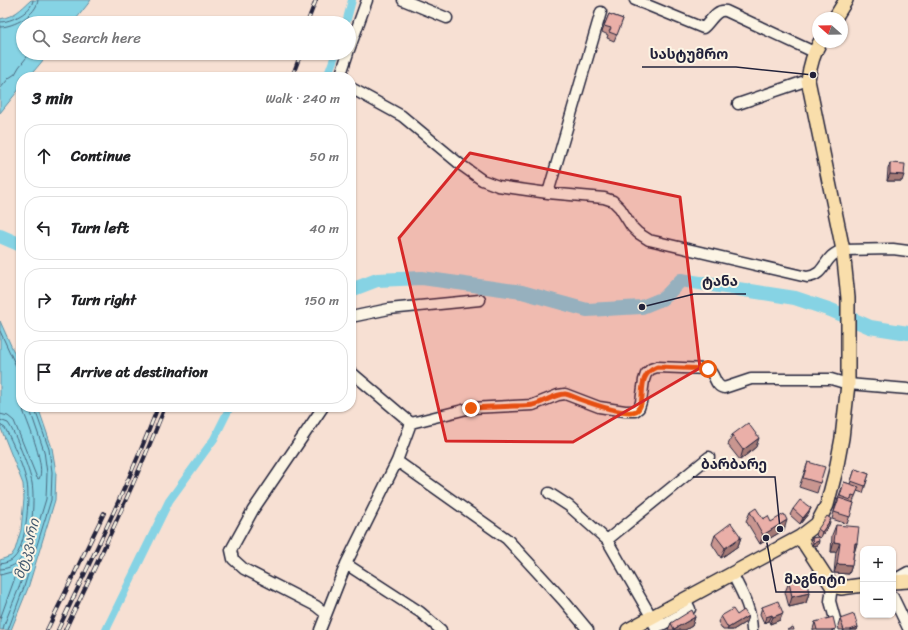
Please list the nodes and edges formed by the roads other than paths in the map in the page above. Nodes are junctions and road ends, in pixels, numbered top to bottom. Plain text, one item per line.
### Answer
1 (367, 0) edge
2 (403, 0) edge
3 (635, 0) edge
4 (846, 0) edge
5 (601, 12) dead end
6 (839, 12) edge
7 (447, 18) dead end
8 (356, 30) edge
9 (812, 45) edge
10 (817, 48) edge
11 (345, 60) edge
12 (342, 72) edge
13 (808, 80) junction
14 (356, 91) edge
15 (738, 104) dead end
16 (548, 193) junction
17 (843, 250) junction
18 (908, 250) edge
19 (480, 300) dead end
20 (356, 316) edge
21 (356, 376) edge
22 (848, 384) junction
23 (908, 389) edge
24 (320, 412) edge
25 (411, 423) junction
26 (709, 457) dead end
27 (397, 461) junction
28 (549, 493) dead end
29 (800, 536) junction
30 (607, 540) junction
31 (346, 564) junction
32 (732, 573) junction
33 (860, 585) edge
34 (832, 586) junction
35 (896, 603) edge
36 (326, 614) junction
37 (654, 621) edge
38 (908, 628) edge
39 (320, 630) edge
40 (441, 630) edge
41 (588, 630) edge
42 (628, 630) edge
43 (752, 630) edge
44 (838, 630) edge

1 - 8 street
2 - 7 street
3 - 9 street
4 - 6 main road
5 - 16 street
10 - 13 main road
11 - 12 street
13 - 15 street
13 - 17 main road
14 - 16 street
16 - 17 street
17 - 18 street
17 - 22 main road
19 - 20 street
21 - 25 street
22 - 23 street
22 - 25 street
22 - 29 main road
24 - 36 street
25 - 27 street
26 - 30 street
27 - 31 street
27 - 41 street
28 - 30 street
29 - 32 main road
29 - 34 main road
30 - 37 street
31 - 36 street
31 - 40 street
32 - 37 main road
32 - 43 street
33 - 34 main road
34 - 44 street
35 - 38 street
36 - 39 street
37 - 42 main road

